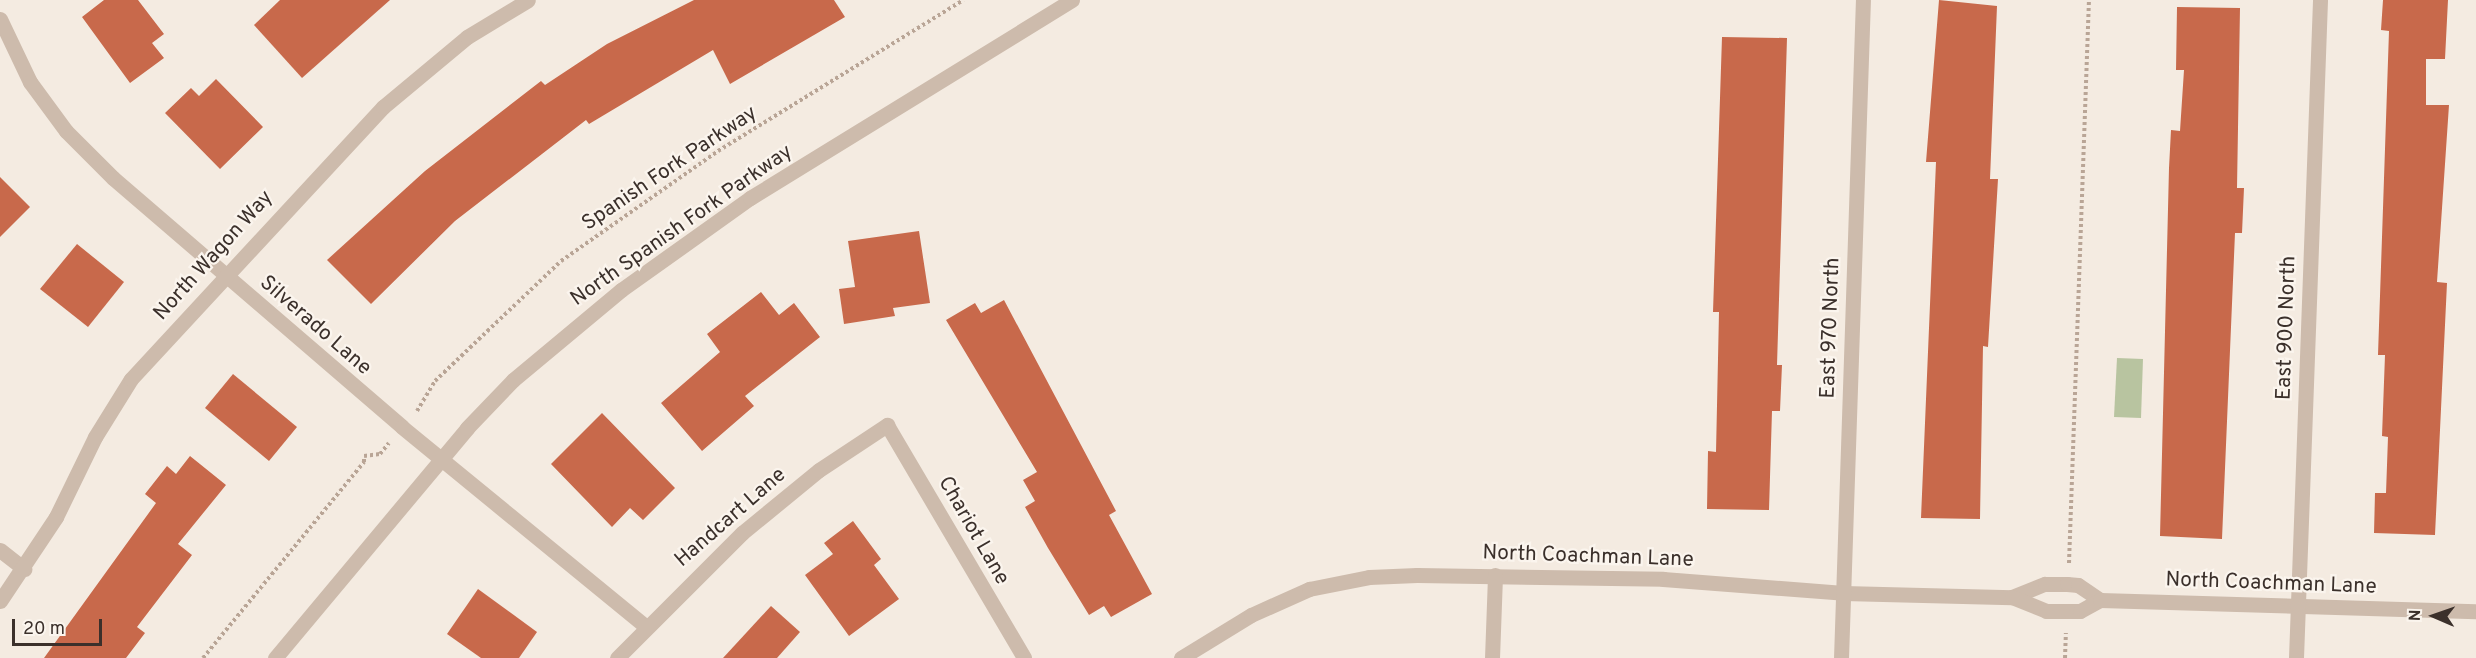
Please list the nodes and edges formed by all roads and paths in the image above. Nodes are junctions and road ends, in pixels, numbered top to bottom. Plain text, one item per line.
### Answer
1 (528, 0) edge
2 (963, 0) edge
3 (1072, 0) edge
4 (1863, 0) edge
5 (2089, 0) edge
6 (2320, 0) edge
7 (0, 19) edge
8 (224, 275) junction
9 (427, 401) dead end
10 (887, 425) joint
11 (380, 454) dead end
12 (441, 459) junction
13 (0, 550) edge
14 (24, 569) junction
15 (1495, 575) junction
16 (2068, 575) dead end
17 (1843, 592) junction
18 (2012, 597) junction
19 (2100, 600) junction
20 (0, 601) edge
21 (2299, 605) junction
22 (2476, 611) edge
23 (646, 627) junction
24 (2066, 628) dead end
25 (203, 658) edge
26 (274, 658) edge
27 (617, 658) edge
28 (1024, 658) edge
29 (1181, 658) edge
30 (1492, 658) edge
31 (1840, 658) edge
32 (2066, 658) edge
33 (2296, 658) edge

1 - 8 street, North Wagon Way
2 - 9 path, Spanish Fork Parkway
3 - 12 street, North Spanish Fork Parkway
4 - 17 street, East 970 North
5 - 16 path
6 - 21 street, East 900 North
7 - 8 street, Silverado Lane
8 - 12 street, Silverado Lane
8 - 14 street, North Wagon Way
10 - 23 street, Handcart Lane
10 - 28 street, Chariot Lane
11 - 25 path
12 - 23 street, Silverado Lane
12 - 26 street, North Spanish Fork Parkway
13 - 14 street
14 - 20 street, North Wagon Way
15 - 17 street, North Coachman Lane
15 - 29 street, North Coachman Lane
15 - 30 street
17 - 18 street, North Coachman Lane
17 - 31 street, East 970 North
18 - 19 street, North Coachman Lane
18 - 19 street, North Coachman Lane
19 - 21 street, North Coachman Lane
21 - 22 street, North Coachman Lane
21 - 33 street, East 900 North
23 - 27 street, Handcart Lane
24 - 32 path

